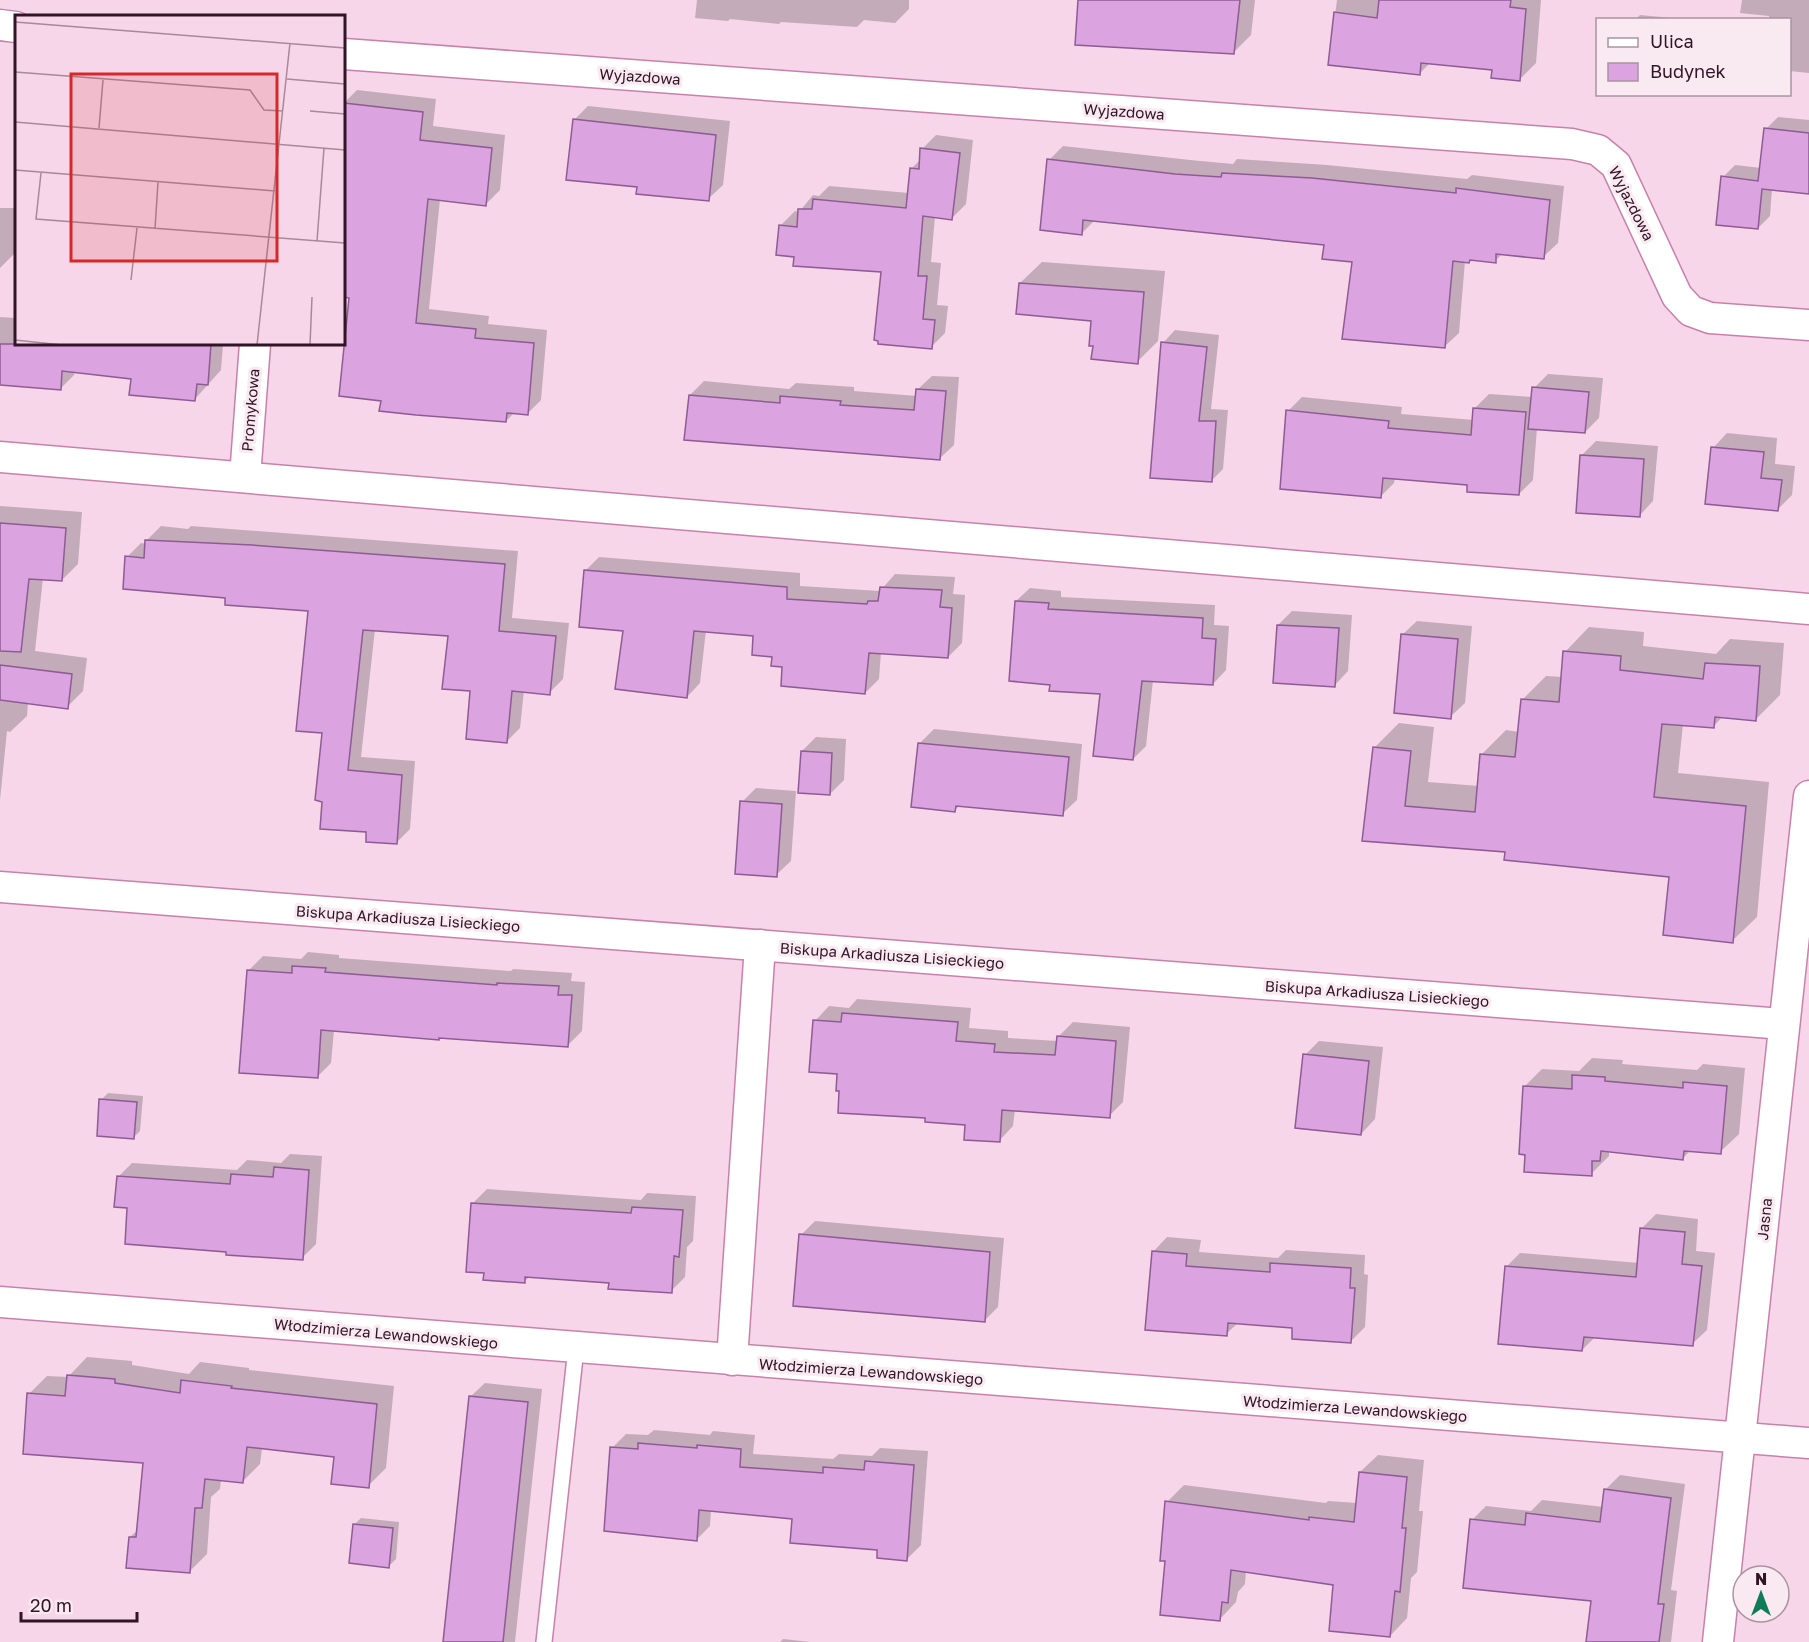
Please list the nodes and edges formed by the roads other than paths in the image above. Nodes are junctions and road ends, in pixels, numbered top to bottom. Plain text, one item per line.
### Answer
1 (0, 25) edge
2 (15, 27) edge
3 (345, 54) edge
4 (1809, 325) edge
5 (255, 345) edge
6 (0, 457) edge
7 (245, 477) junction
8 (1809, 609) edge
9 (1809, 796) edge
10 (0, 886) edge
11 (760, 945) junction
12 (1784, 1024) junction
13 (0, 1302) edge
14 (576, 1348) junction
15 (732, 1360) junction
16 (1741, 1438) junction
17 (1809, 1443) edge
18 (544, 1642) edge
19 (1718, 1642) edge

1 - 2 street
3 - 4 street, Wyjazdowa
5 - 7 street, Promykowa
6 - 7 street
7 - 8 street
9 - 12 street, Jasna
10 - 11 street, Biskupa Arkadiusza Lisieckiego
11 - 12 street, Biskupa Arkadiusza Lisieckiego
11 - 15 street
12 - 16 street, Jasna
13 - 14 street, Włodzimierza Lewandowskiego
14 - 15 street, Włodzimierza Lewandowskiego
14 - 18 lane
15 - 16 street, Włodzimierza Lewandowskiego
16 - 17 street, Włodzimierza Lewandowskiego
16 - 19 street, Jasna

